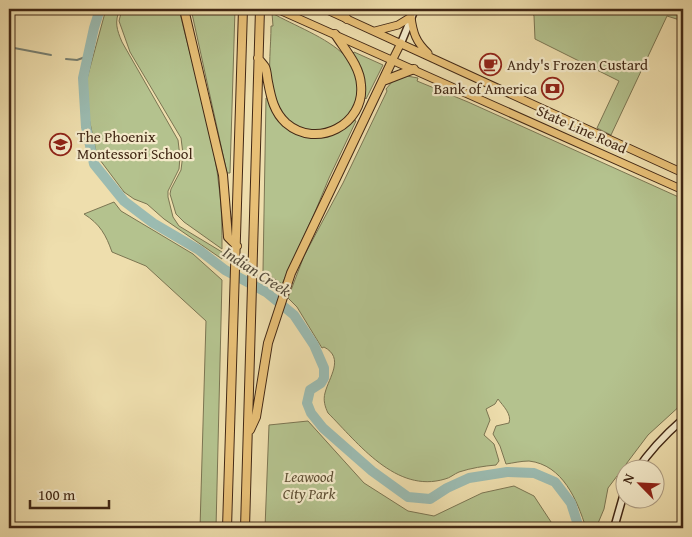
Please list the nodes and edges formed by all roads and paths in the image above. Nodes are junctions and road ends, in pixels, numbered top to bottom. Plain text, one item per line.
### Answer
1 (184, 9) edge
2 (244, 9) edge
3 (260, 9) edge
4 (277, 9) edge
5 (325, 9) edge
6 (338, 9) edge
7 (415, 9) edge
8 (412, 17) junction
9 (347, 19) junction
10 (375, 31) junction
11 (335, 34) junction
12 (401, 43) junction
13 (432, 56) junction
14 (258, 58) junction
15 (392, 61) junction
16 (414, 70) junction
17 (383, 81) junction
18 (683, 173) edge
19 (683, 190) edge
20 (236, 249) junction
21 (683, 419) edge
22 (248, 434) junction
23 (643, 460) edge
24 (619, 510) edge
25 (228, 528) edge
26 (245, 528) edge
27 (614, 528) edge

1 - 20 highway
2 - 20 highway
3 - 14 highway
4 - 11 main road, State Line Road
5 - 9 main road, State Line Road
6 - 9 highway
7 - 8 main road
8 - 10 main road
8 - 12 main road
8 - 13 main road
9 - 10 main road, State Line Road
10 - 12 main road, State Line Road
11 - 14 highway
11 - 15 main road, State Line Road
12 - 13 main road, State Line Road
12 - 15 main road
13 - 18 main road, State Line Road
14 - 22 highway
15 - 16 main road, State Line Road
15 - 17 highway
16 - 17 highway
16 - 19 main road, State Line Road
17 - 22 highway
20 - 25 highway
21 - 23 main road
22 - 26 highway
24 - 27 main road

